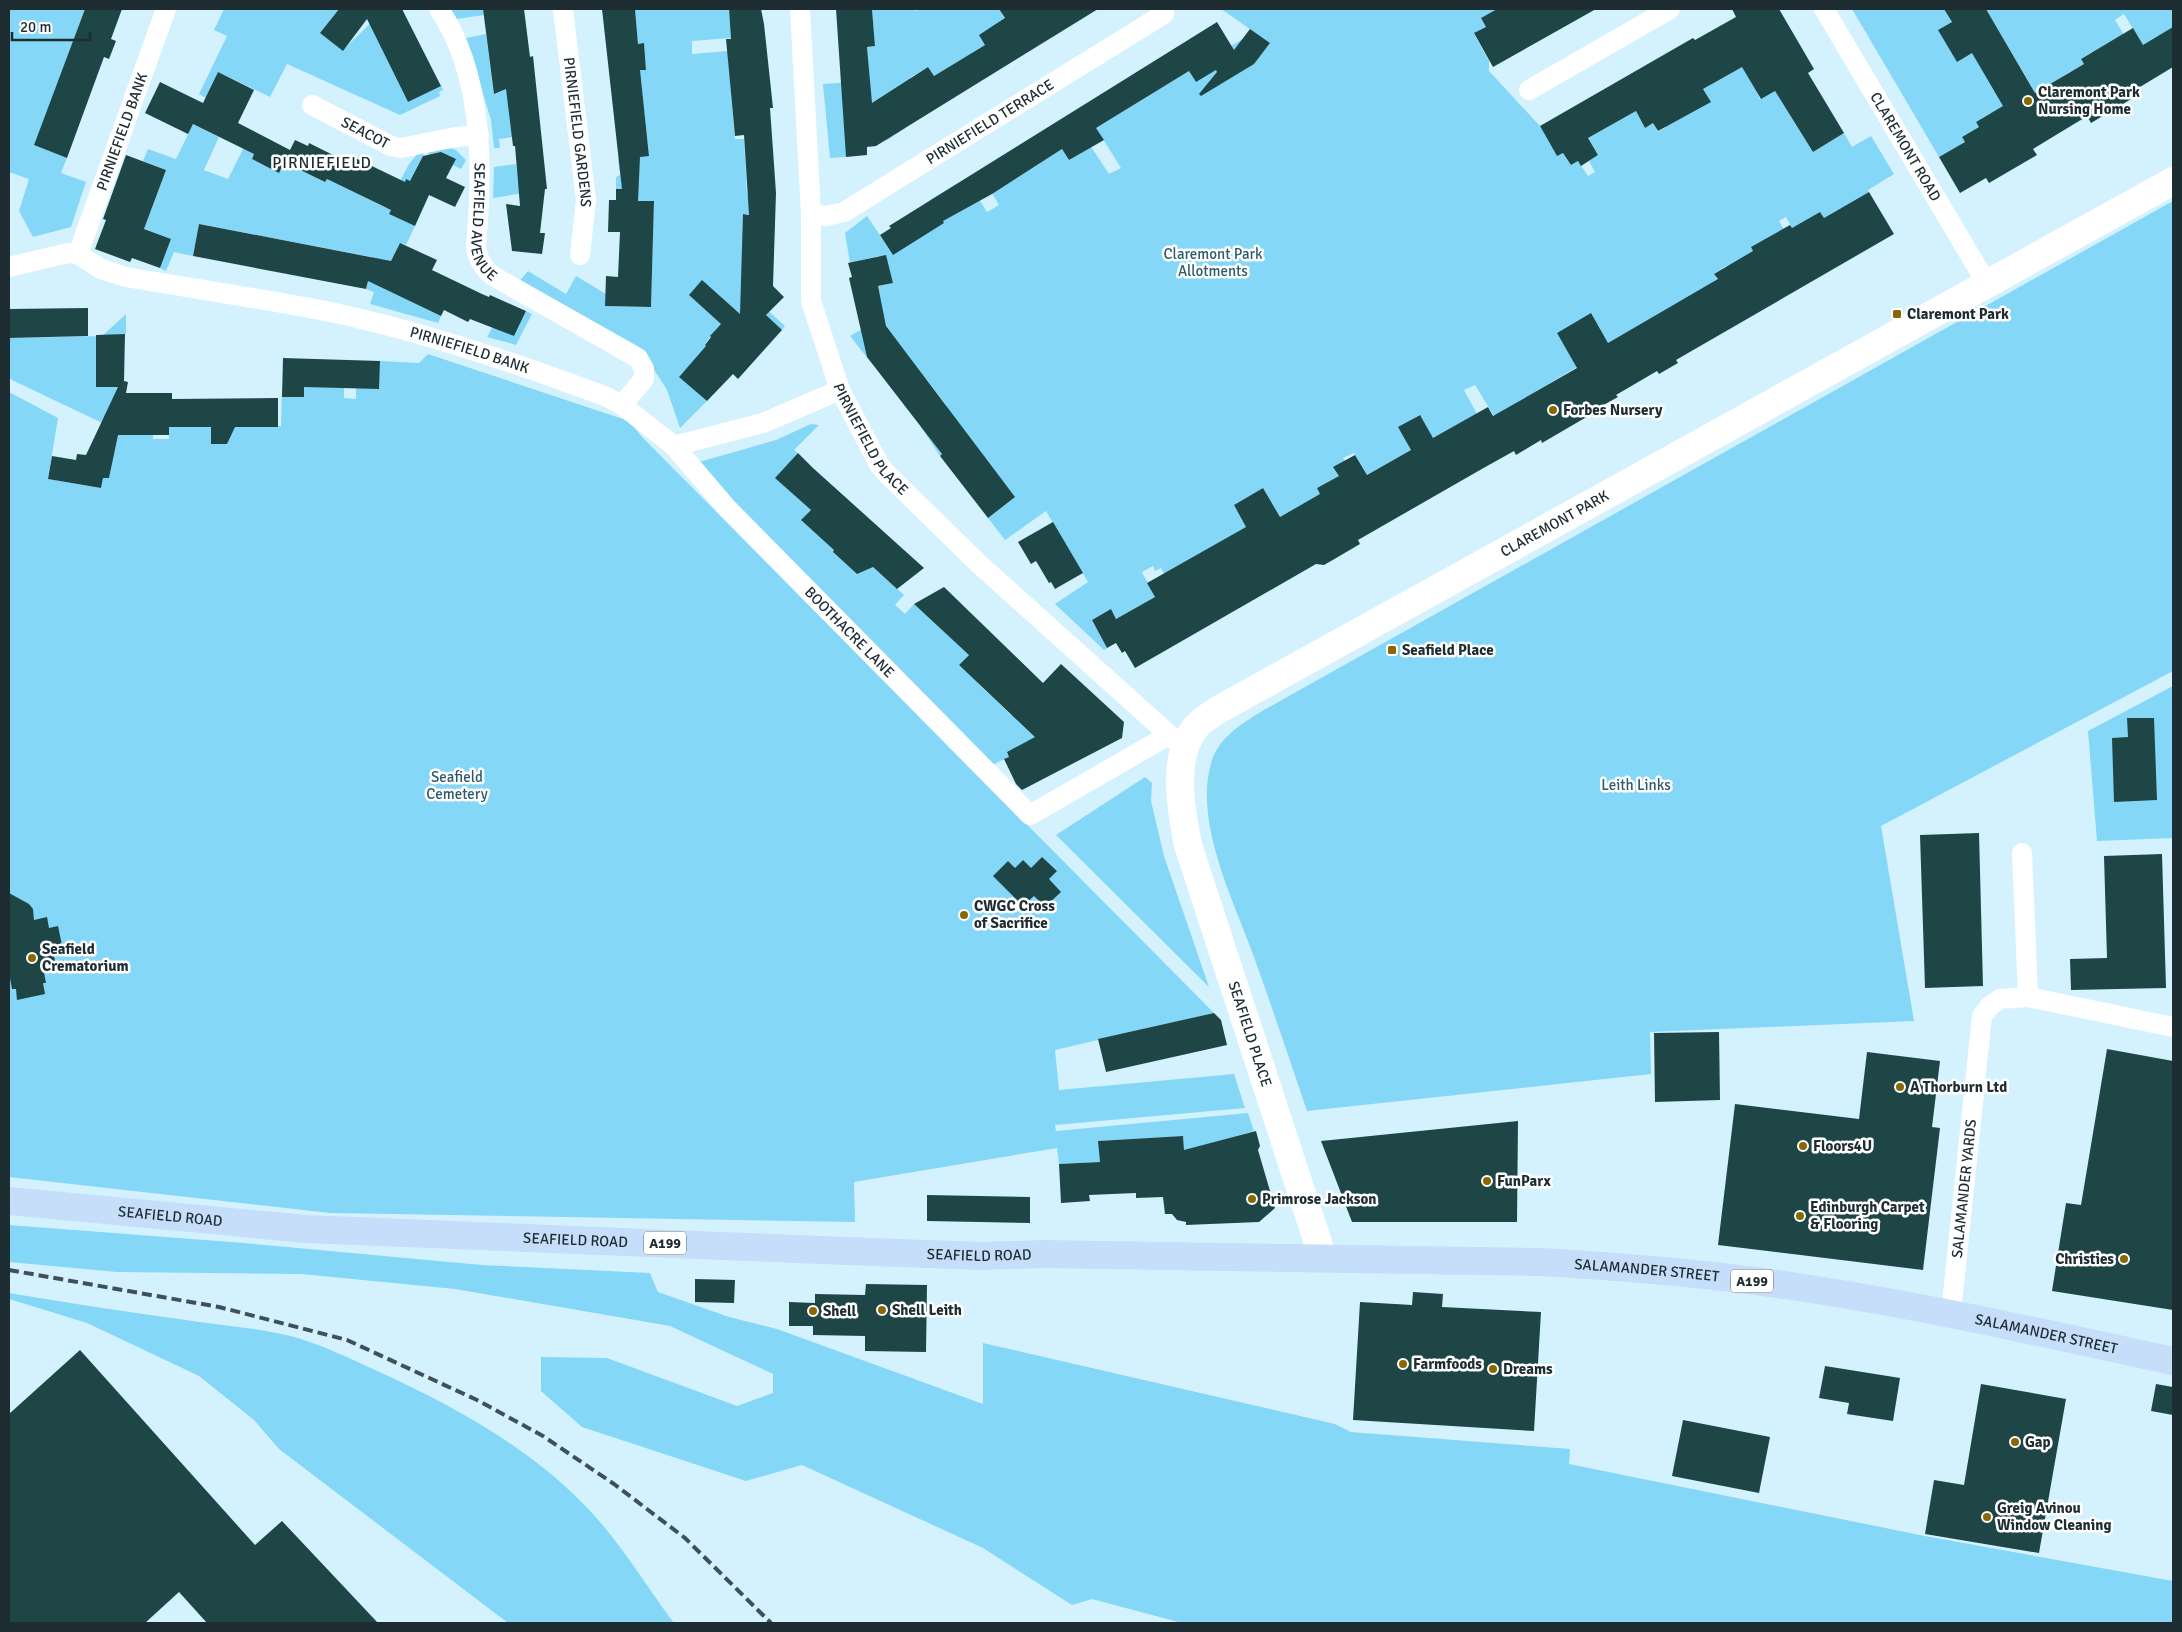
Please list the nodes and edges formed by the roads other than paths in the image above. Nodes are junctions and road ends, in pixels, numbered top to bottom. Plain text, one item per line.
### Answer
1 (166, 9) edge
2 (439, 9) edge
3 (563, 9) edge
4 (800, 9) edge
5 (1670, 9) edge
6 (1824, 9) edge
7 (1164, 14) dead end
8 (1530, 90) dead end
9 (312, 105) dead end
10 (479, 135) junction
11 (2173, 181) edge
12 (811, 214) junction
13 (78, 254) junction
14 (580, 255) dead end
15 (9, 267) edge
16 (1987, 284) junction
17 (840, 390) junction
18 (622, 405) junction
19 (674, 446) junction
20 (1177, 742) junction
21 (2022, 853) dead end
22 (2028, 997) junction
23 (2173, 1026) edge
24 (9, 1201) edge
25 (1323, 1258) junction
26 (1951, 1313) junction
27 (2173, 1360) edge

1 - 13 street, PIRNIEFIELD BANK
2 - 10 street, SEAFIELD AVENUE
3 - 14 street, PIRNIEFIELD GARDENS
4 - 12 street, PIRNIEFIELD PLACE
5 - 8 street
6 - 16 street, CLAREMONT ROAD
7 - 12 street, PIRNIEFIELD TERRACE
9 - 10 street, SEACOT
10 - 18 street, SEAFIELD AVENUE
11 - 16 street, CLAREMONT PARK
12 - 17 street, PIRNIEFIELD PLACE
13 - 15 street
13 - 18 street, PIRNIEFIELD BANK
16 - 20 street, CLAREMONT PARK
17 - 19 street
17 - 20 street, PIRNIEFIELD PLACE
18 - 19 street, PIRNIEFIELD BANK
19 - 20 street, BOOTHACRE LANE
20 - 25 street, SEAFIELD PLACE
21 - 22 street
22 - 23 street, SALAMANDER YARDS
22 - 26 street, SALAMANDER YARDS
24 - 25 main road, SEAFIELD ROAD / A199
25 - 26 main road, SALAMANDER STREET / A199
26 - 27 main road, SALAMANDER STREET / A199

